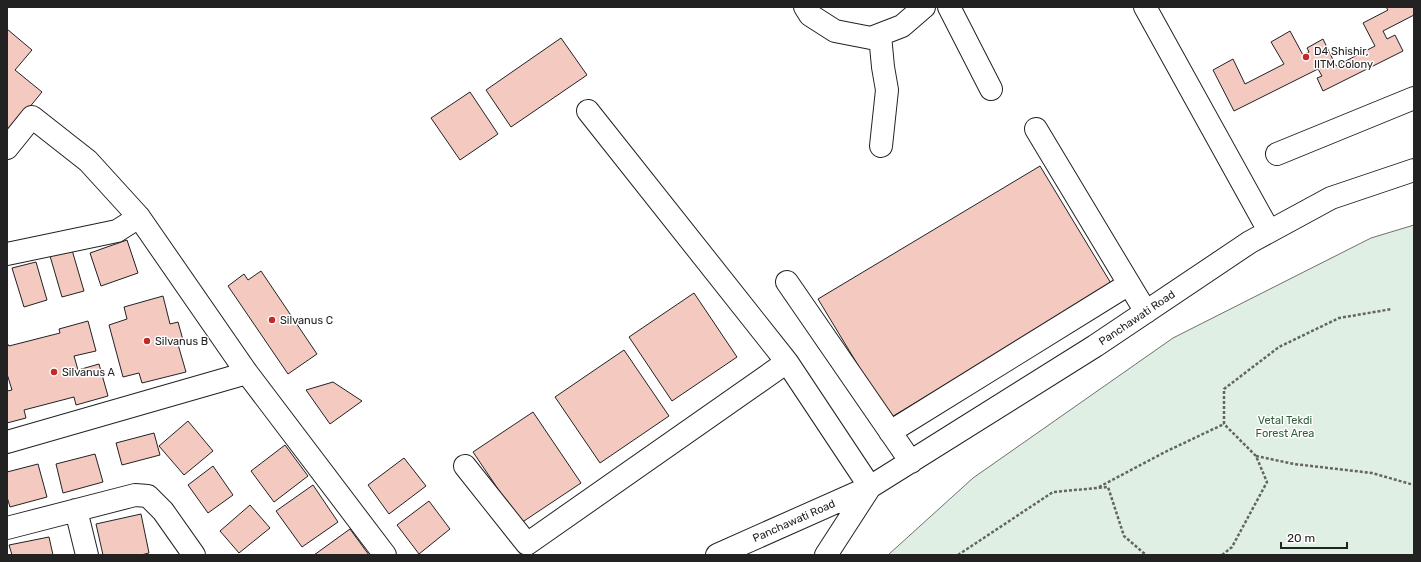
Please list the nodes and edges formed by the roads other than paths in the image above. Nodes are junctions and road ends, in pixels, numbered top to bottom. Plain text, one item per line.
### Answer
1 (804, 7) edge
2 (924, 7) edge
3 (949, 7) edge
4 (1145, 7) edge
5 (880, 34) junction
6 (991, 90) dead end
7 (1414, 98) edge
8 (588, 111) dead end
9 (1036, 129) dead end
10 (882, 146) dead end
11 (7, 148) edge
12 (1277, 154) dead end
13 (1414, 170) edge
14 (140, 217) junction
15 (1269, 231) junction
16 (7, 254) edge
17 (787, 282) dead end
18 (1129, 284) junction
19 (1146, 312) junction
20 (787, 362) junction
21 (247, 373) junction
22 (890, 432) junction
23 (7, 442) edge
24 (911, 462) junction
25 (465, 466) dead end
26 (870, 487) junction
27 (76, 510) junction
28 (7, 528) edge
29 (87, 555) edge
30 (194, 555) edge
31 (385, 555) edge
32 (717, 555) edge
33 (826, 555) edge

1 - 5 street
2 - 5 street
3 - 6 street
4 - 15 street
5 - 10 street
7 - 12 street
8 - 20 street
9 - 18 street
11 - 14 street
13 - 15 street, Panchawati Road
14 - 16 street
14 - 21 street
15 - 19 street, Panchawati Road
17 - 22 street
18 - 19 street
18 - 22 street
19 - 24 street, Panchawati Road
20 - 25 street
20 - 26 street
21 - 23 street
21 - 31 street
22 - 24 street
24 - 26 street, Panchawati Road
26 - 32 street, Panchawati Road
26 - 33 street, Panchawati Road
27 - 28 street
27 - 29 street
27 - 30 street

